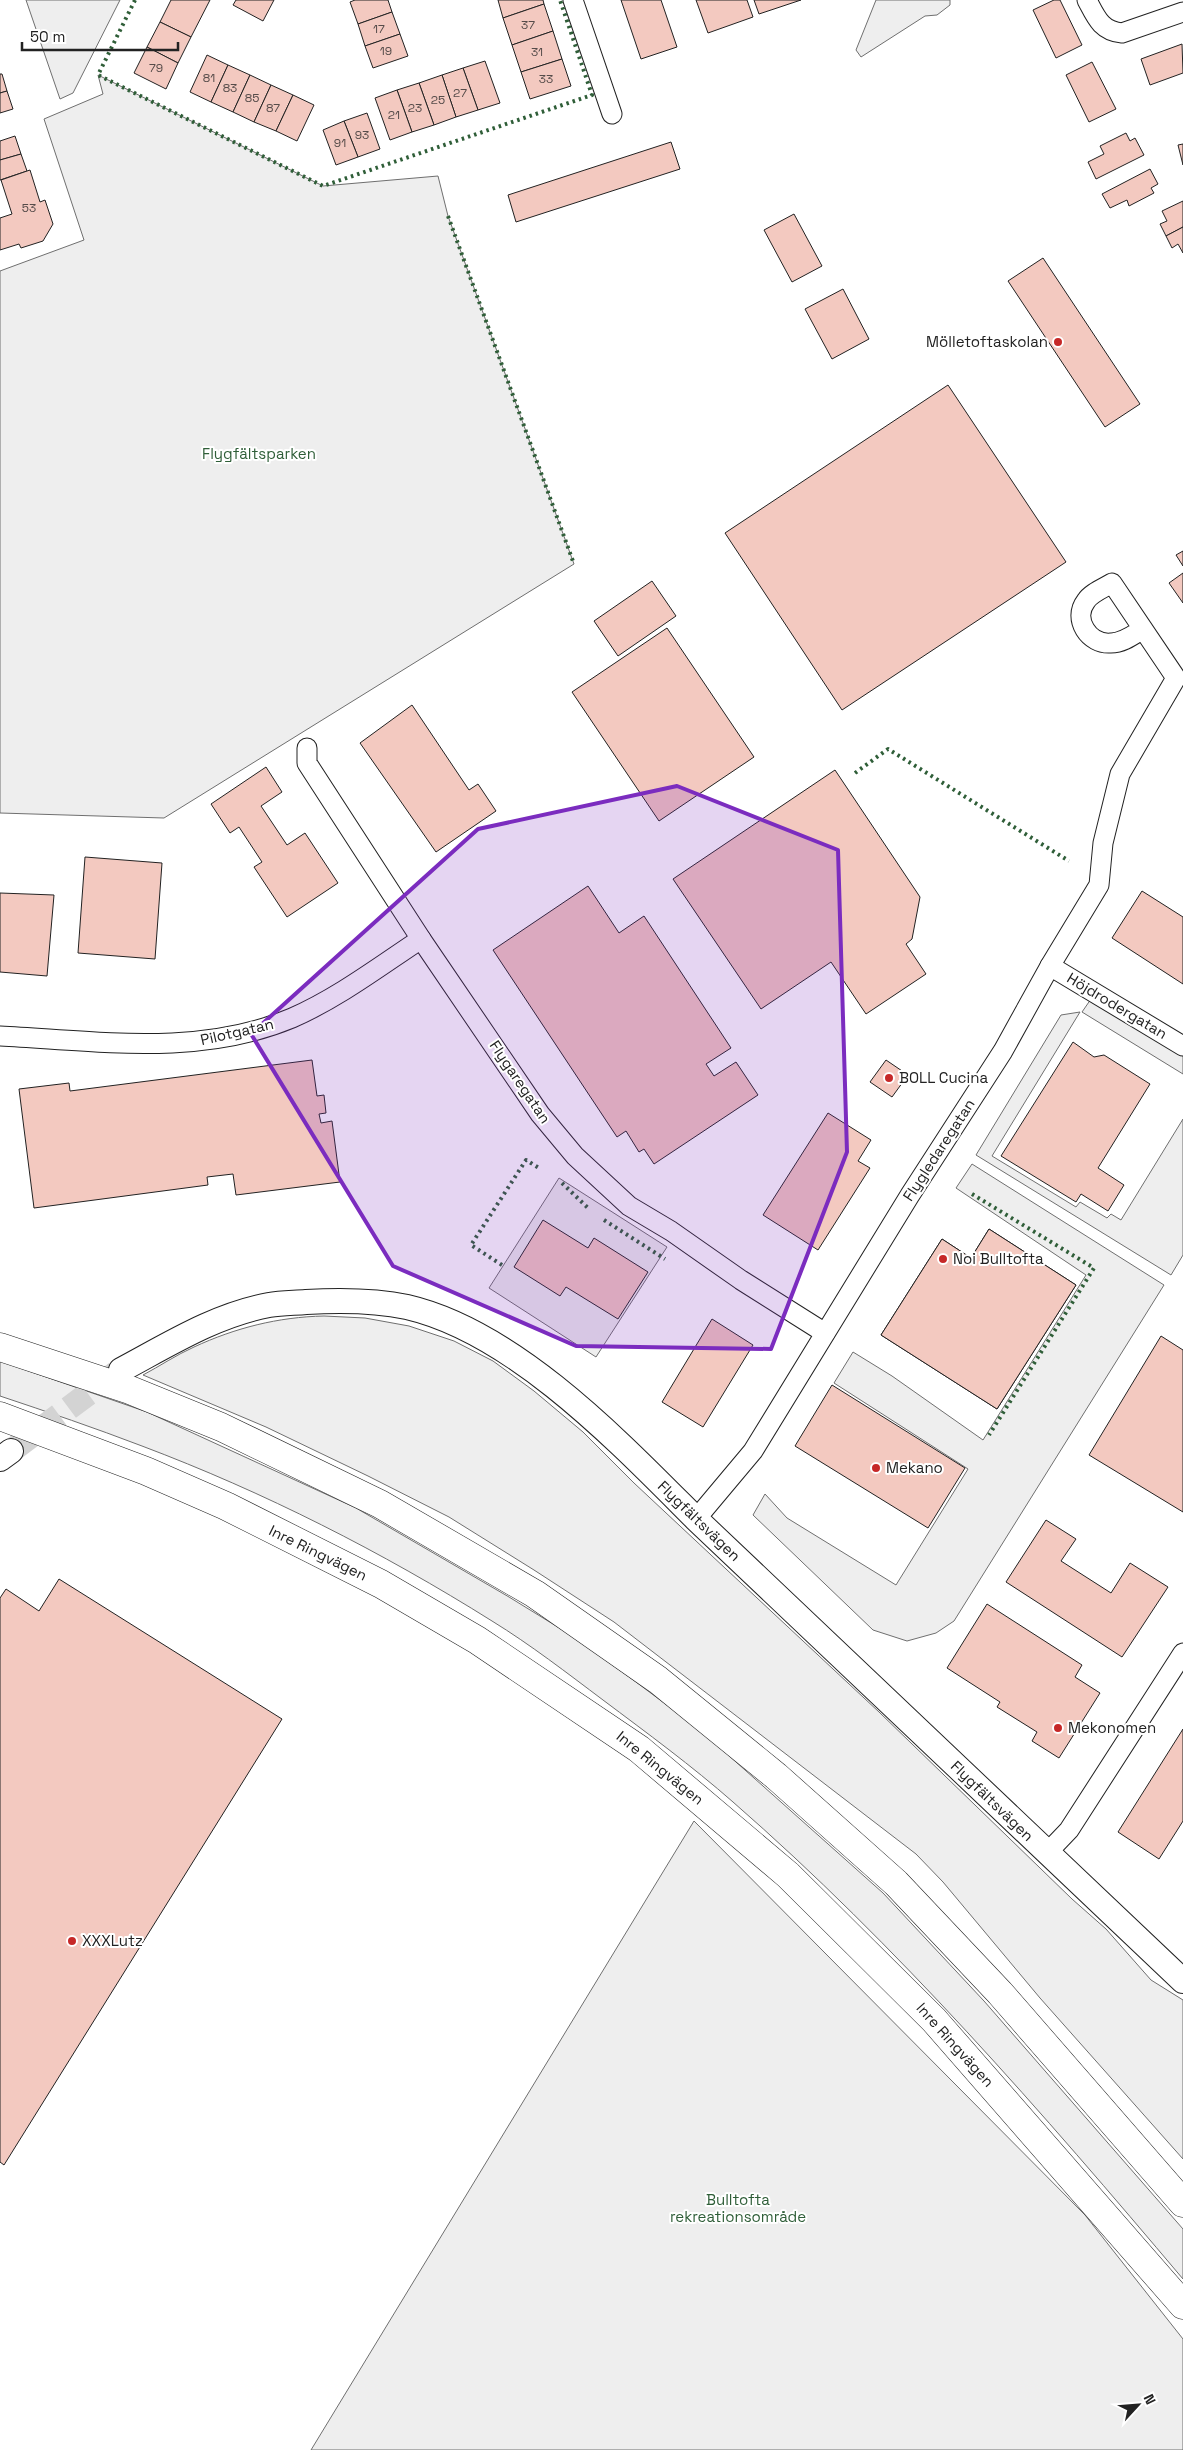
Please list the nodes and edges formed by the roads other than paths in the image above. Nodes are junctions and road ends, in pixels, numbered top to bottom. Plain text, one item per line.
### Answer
1 (573, 0) edge
2 (1087, 0) edge
3 (1183, 12) edge
4 (612, 114) dead end
5 (1143, 629) dead end
6 (307, 748) dead end
7 (422, 940) junction
8 (1050, 966) junction
9 (0, 1036) edge
10 (1183, 1046) edge
11 (825, 1333) junction
12 (0, 1347) edge
13 (121, 1370) tunnel mouth
14 (0, 1416) edge
15 (696, 1519) junction
16 (1183, 1654) edge
17 (1047, 1853) junction
18 (1183, 1981) edge
19 (1098, 2104) junction
20 (1183, 2183) edge
21 (1183, 2203) edge
22 (1183, 2306) edge

1 - 4 street
2 - 3 street
5 - 8 street, Flygledaregatan
6 - 7 street, Flygaregatan
7 - 9 street, Pilotgatan
7 - 11 street, Flygaregatan
8 - 10 street, Höjdrodergatan
8 - 11 street, Flygledaregatan
11 - 15 street, Flygledaregatan
12 - 19 highway
13 - 15 street, Flygfältsvägen
14 - 22 highway, Inre Ringvägen
15 - 17 street, Flygfältsvägen
16 - 17 street
17 - 18 street, Flygfältsvägen
19 - 20 highway
19 - 21 highway

